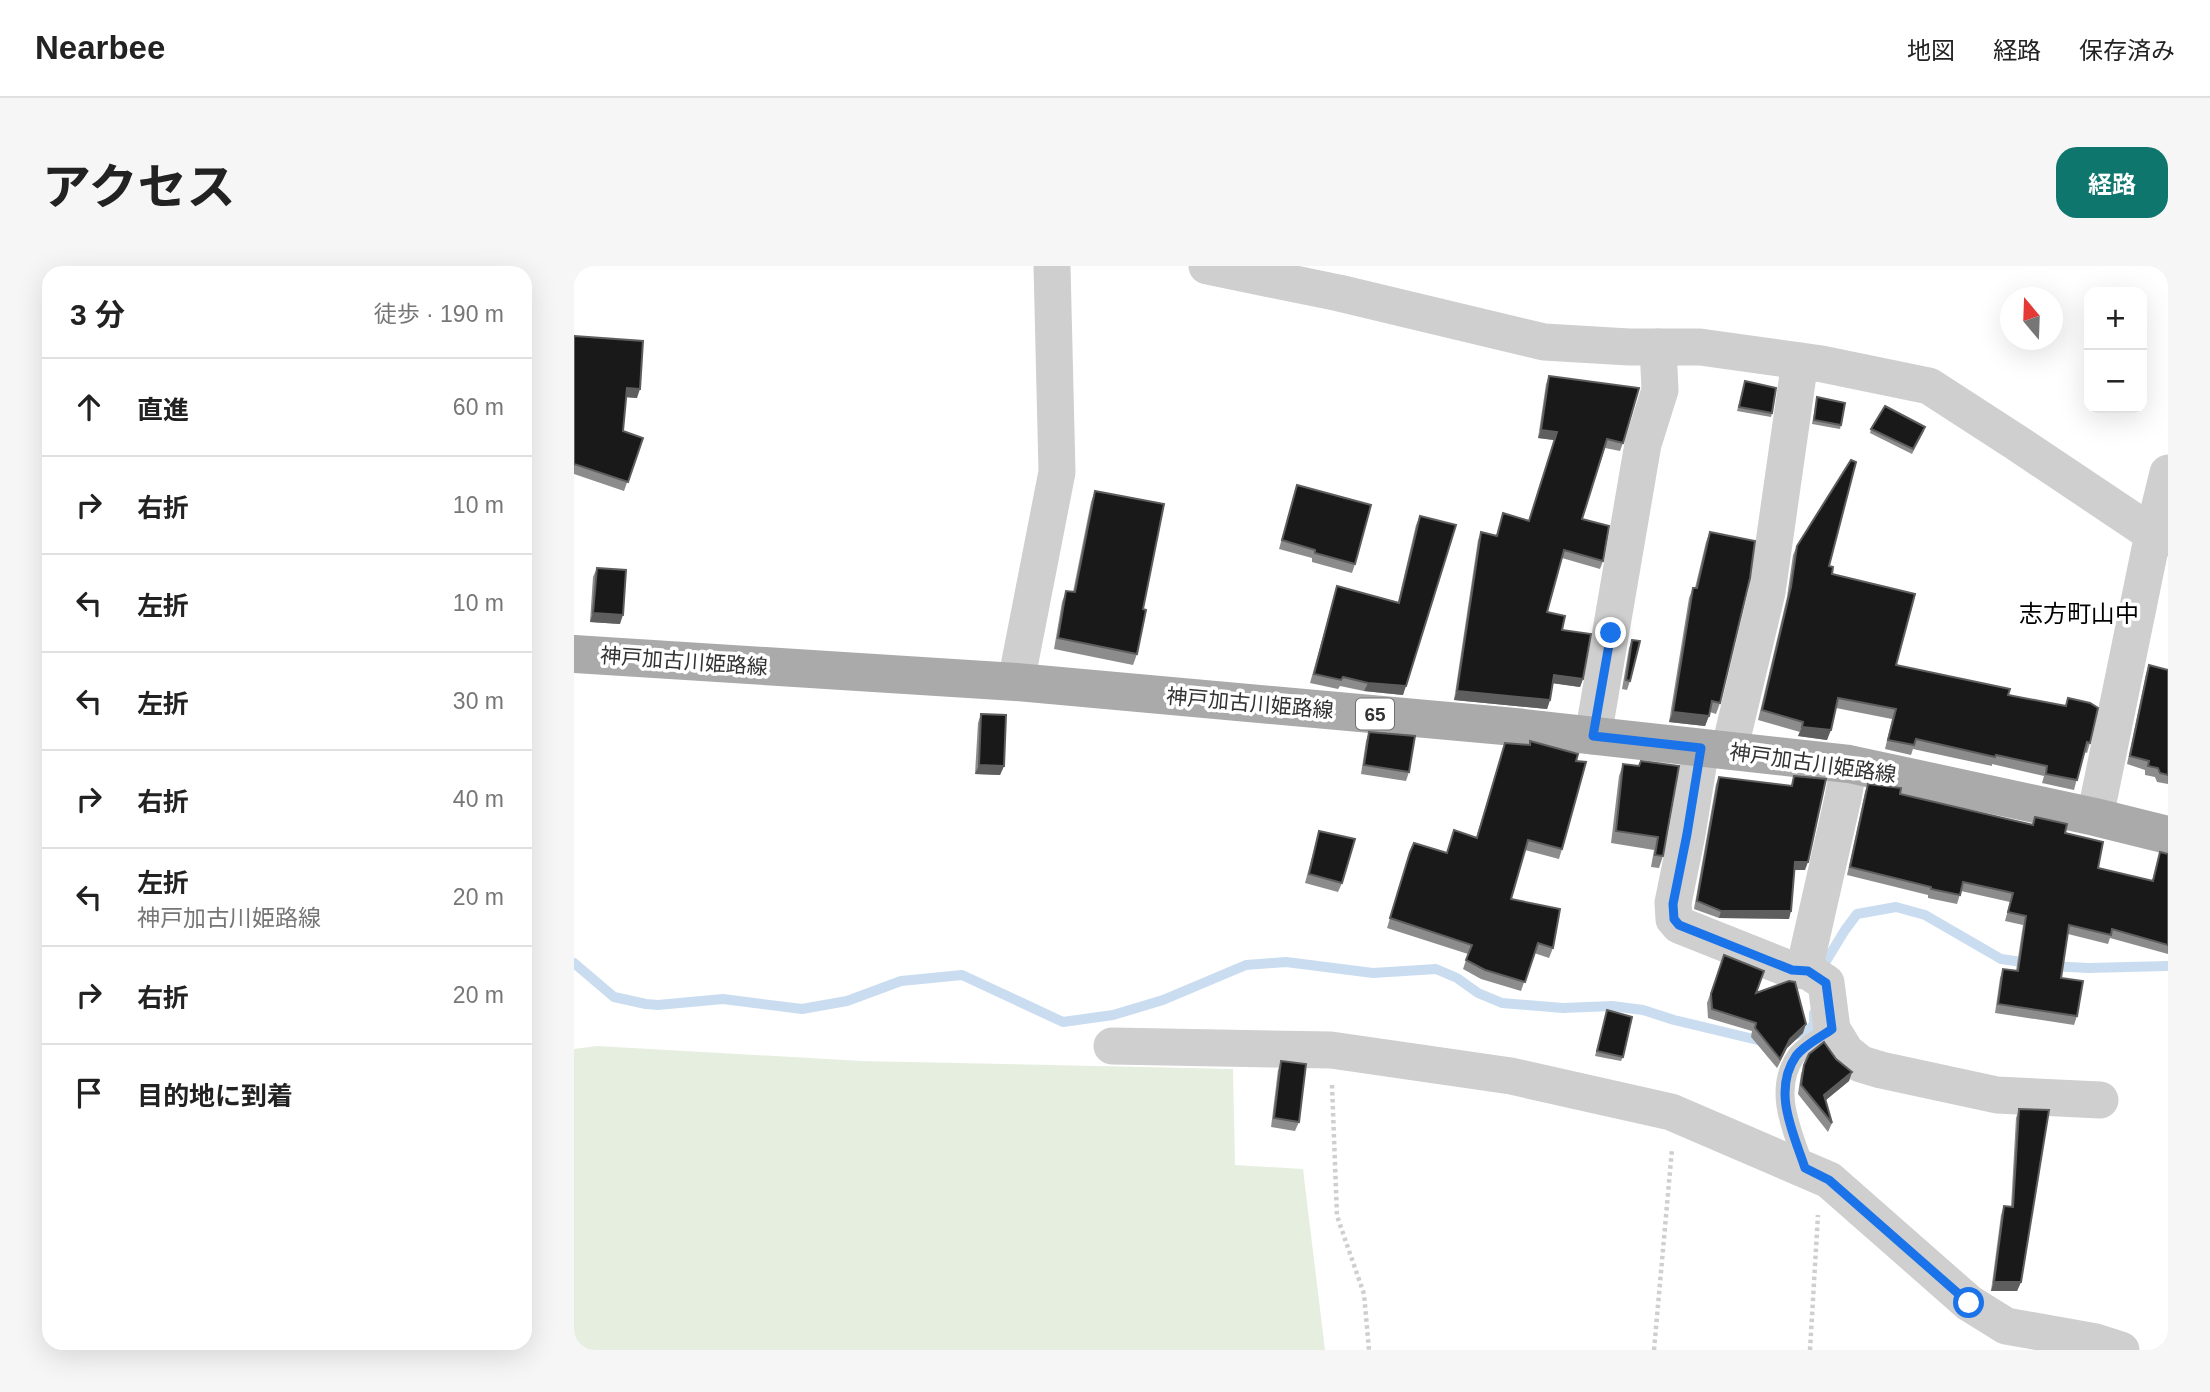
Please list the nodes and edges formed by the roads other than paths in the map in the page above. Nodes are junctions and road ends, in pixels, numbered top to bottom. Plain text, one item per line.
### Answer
1 (1052, 266) edge
2 (1207, 266) edge
3 (1658, 346) junction
4 (1800, 361) junction
5 (2168, 473) edge
6 (2160, 536) edge
7 (574, 654) edge
8 (1016, 682) junction
9 (1593, 736) junction
10 (1715, 749) junction
11 (1849, 764) junction
12 (2095, 817) junction
13 (2168, 835) edge
14 (1804, 970) junction
15 (1832, 1029) junction
16 (1112, 1046) dead end
17 (2100, 1100) dead end
18 (1812, 1172) junction
19 (2121, 1350) edge

1 - 8 street
2 - 3 street
3 - 4 street
3 - 9 street
4 - 6 street
4 - 10 street
5 - 6 street
6 - 12 street
7 - 8 main road, 神戸加古川姫路線 / 65
8 - 9 main road, 神戸加古川姫路線 / 65
9 - 10 main road, 神戸加古川姫路線 / 65
10 - 11 main road, 神戸加古川姫路線 / 65
10 - 14 street
11 - 12 main road, 神戸加古川姫路線 / 65
11 - 14 street
12 - 13 main road, 神戸加古川姫路線 / 65
14 - 15 street
15 - 17 street
15 - 18 lane
16 - 18 street
18 - 19 street

